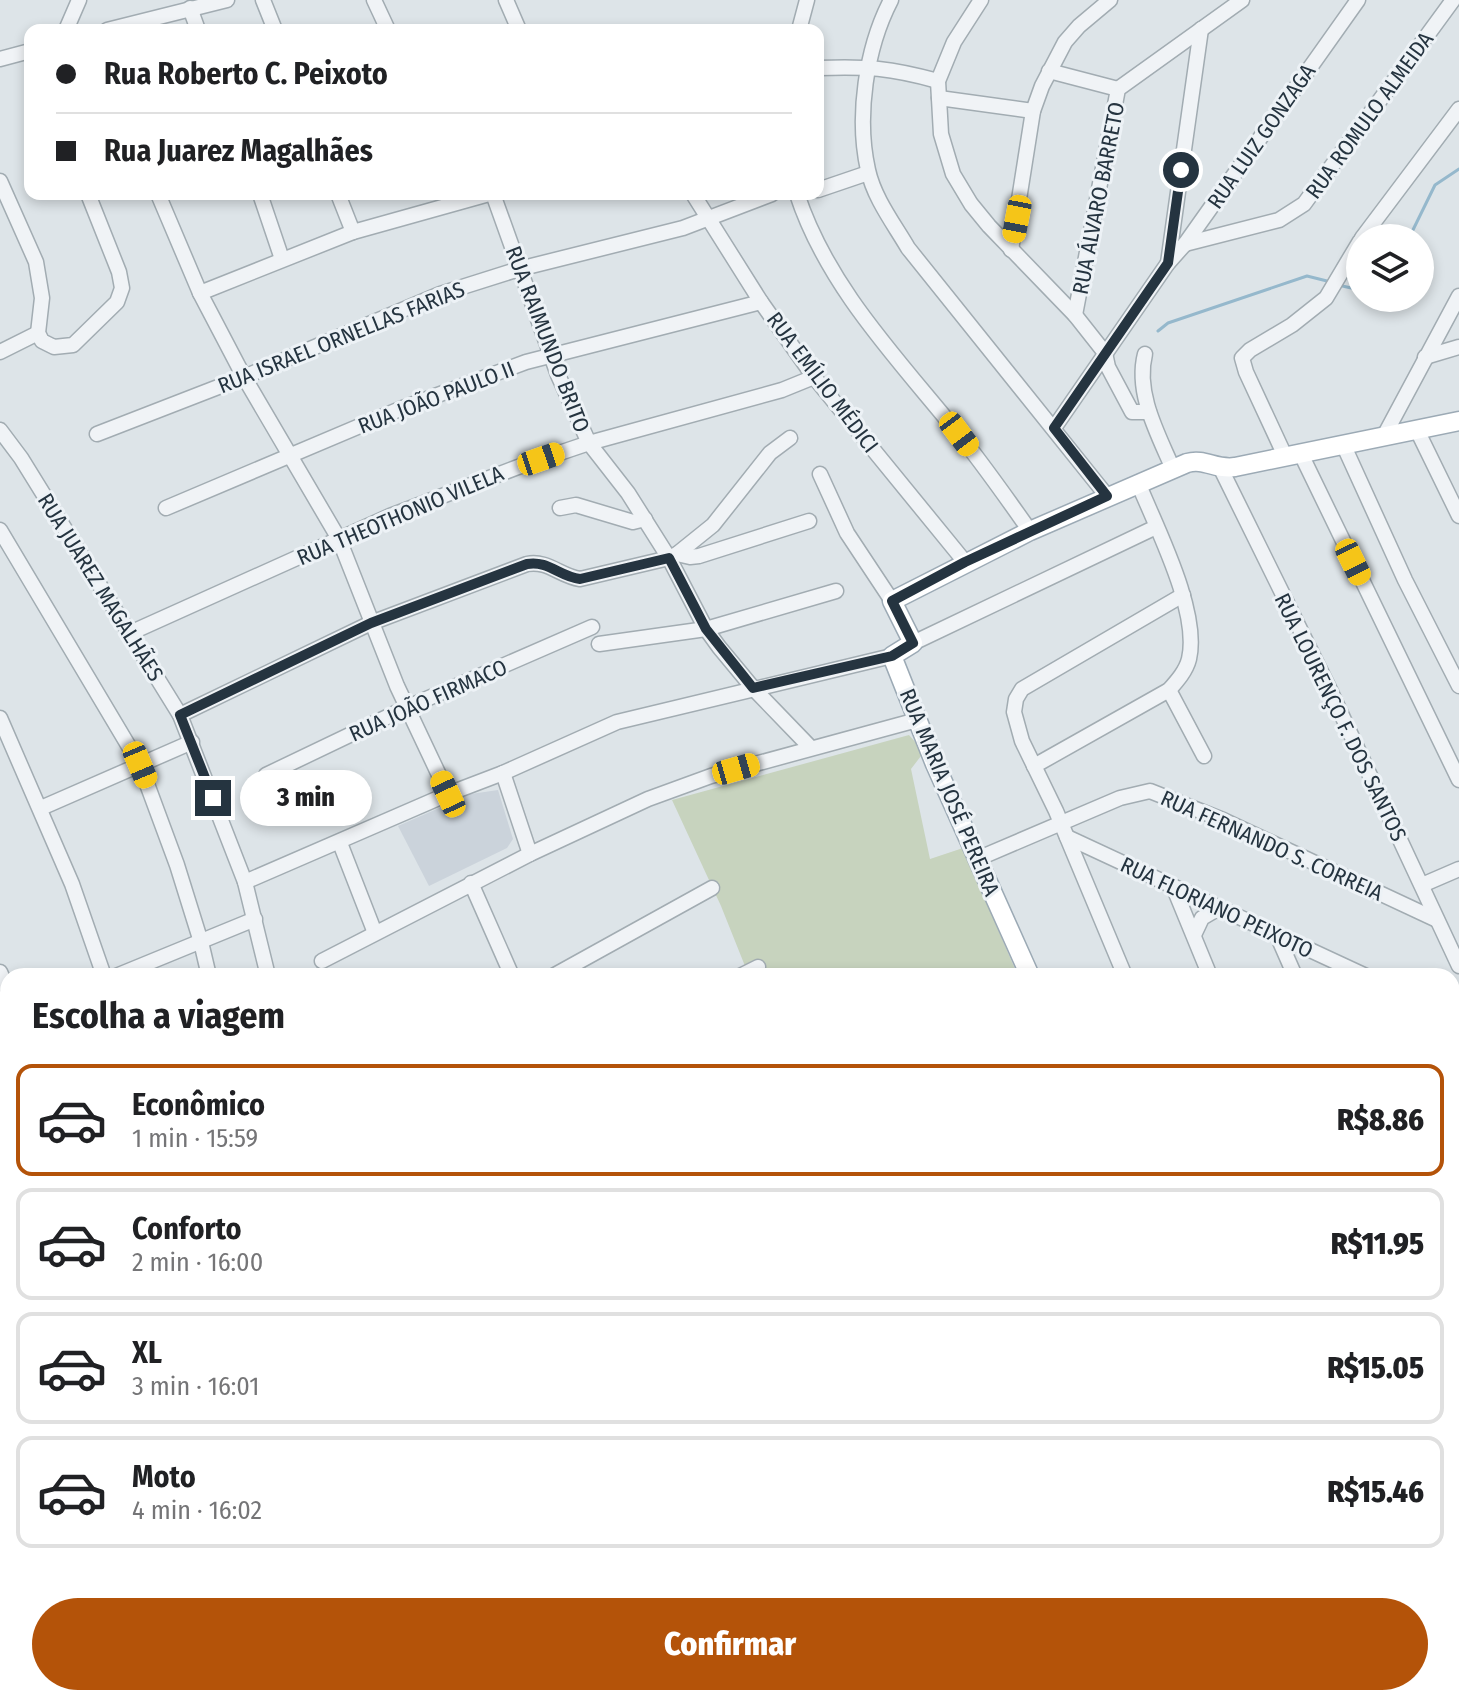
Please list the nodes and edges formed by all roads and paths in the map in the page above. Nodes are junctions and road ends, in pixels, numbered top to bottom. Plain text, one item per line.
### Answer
1 (79, 0) edge
2 (161, 0) edge
3 (227, 0) edge
4 (263, 0) edge
5 (374, 0) edge
6 (506, 0) edge
7 (807, 0) edge
8 (891, 0) edge
9 (981, 0) edge
10 (1110, 0) edge
11 (1242, 0) edge
12 (1358, 0) edge
13 (1453, 0) edge
14 (190, 8) junction
15 (153, 17) junction
16 (69, 24) edge
17 (135, 24) edge
18 (196, 24) edge
19 (273, 24) edge
20 (382, 24) edge
21 (516, 24) edge
22 (801, 24) edge
23 (1201, 29) junction
24 (24, 53) edge
25 (0, 59) edge
26 (867, 66) junction
27 (824, 68) edge
28 (1049, 71) junction
29 (938, 81) junction
30 (1118, 89) junction
31 (939, 98) junction
32 (1459, 109) edge
33 (1033, 111) junction
34 (868, 173) junction
35 (0, 181) edge
36 (824, 188) edge
37 (90, 200) edge
38 (161, 200) edge
39 (262, 200) edge
40 (340, 200) edge
41 (454, 200) edge
42 (493, 200) edge
43 (697, 200) edge
44 (757, 200) edge
45 (802, 200) edge
46 (710, 219) junction
47 (1373, 224) edge
48 (353, 232) junction
49 (1185, 244) junction
50 (1011, 250) junction
51 (282, 259) junction
52 (1168, 263) junction
53 (1346, 265) edge
54 (519, 269) junction
55 (200, 293) junction
56 (1459, 296) edge
57 (761, 302) junction
58 (1075, 315) junction
59 (38, 333) junction
60 (1459, 347) edge
61 (0, 352) edge
62 (1105, 353) junction
63 (1145, 354) dead end
64 (551, 355) junction
65 (1425, 357) junction
66 (244, 377) junction
67 (814, 377) junction
68 (1149, 412) junction
69 (1459, 421) edge
70 (1054, 428) junction
71 (0, 430) edge
72 (1417, 430) junction
73 (97, 434) dead end
74 (1384, 436) junction
75 (790, 438) dead end
76 (589, 443) junction
77 (1343, 444) junction
78 (1293, 454) junction
79 (288, 455) junction
80 (1173, 469) junction
81 (1221, 469) junction
82 (820, 474) dead end
83 (1139, 485) junction
84 (1107, 496) junction
85 (166, 508) dead end
86 (560, 508) dead end
87 (1459, 516) edge
88 (645, 519) junction
89 (809, 521) dead end
90 (1156, 527) junction
91 (0, 530) edge
92 (1030, 531) junction
93 (339, 539) junction
94 (673, 556) junction
95 (965, 562) junction
96 (836, 591) dead end
97 (1183, 595) junction
98 (892, 601) junction
99 (371, 623) junction
100 (592, 627) dead end
101 (706, 629) junction
102 (130, 633) junction
103 (913, 643) junction
104 (599, 644) dead end
105 (892, 656) junction
106 (1459, 686) edge
107 (753, 688) junction
108 (1169, 690) junction
109 (408, 707) junction
110 (180, 715) junction
111 (0, 718) edge
112 (917, 720) junction
113 (192, 742) junction
114 (810, 747) junction
115 (1204, 756) dead end
116 (140, 765) junction
117 (1034, 766) junction
118 (503, 773) junction
119 (266, 775) dead end
120 (1459, 780) edge
121 (448, 794) junction
122 (41, 808) junction
123 (1061, 823) junction
124 (1067, 837) junction
125 (340, 843) junction
126 (530, 854) junction
127 (977, 859) junction
128 (1459, 869) edge
129 (245, 882) junction
130 (471, 883) junction
131 (1422, 885) junction
132 (1173, 886) junction
133 (712, 888) dead end
134 (1219, 908) junction
135 (255, 919) junction
136 (1437, 920) junction
137 (375, 933) junction
138 (1194, 935) junction
139 (1277, 935) junction
140 (201, 942) junction
141 (322, 961) dead end
142 (1459, 966) edge
143 (101, 968) edge
144 (136, 968) edge
145 (207, 968) edge
146 (266, 968) edge
147 (508, 968) edge
148 (567, 968) edge
149 (1026, 968) edge
150 (1122, 968) edge
151 (1207, 968) edge
152 (1291, 968) edge
153 (1349, 968) edge

1 - 16 street
2 - 15 street
3 - 14 street
4 - 19 street
5 - 20 street
6 - 21 street
7 - 22 street
8 - 26 street
9 - 29 street
10 - 28 street
11 - 23 street, RUA ÁLVARO BARRETO
12 - 49 street, RUA LUIZ GONZAGA
13 - 49 street, RUA ROMULO ALMEIDA
14 - 15 street
14 - 18 street
15 - 17 street
23 - 30 street, RUA ÁLVARO BARRETO
23 - 52 street
24 - 25 street
26 - 27 street
26 - 29 street
26 - 34 street
28 - 30 street
28 - 33 street
29 - 31 street
30 - 58 street, RUA ÁLVARO BARRETO
31 - 33 street
31 - 50 street
32 - 47 street
33 - 50 street
34 - 36 street
34 - 70 street
35 - 59 street
37 - 59 street
38 - 55 street
39 - 51 street
40 - 48 street
41 - 48 street
42 - 54 street, RUA RAIMUNDO BRITO
43 - 46 street, RUA EMÍLIO MÉDICI
44 - 46 street, RUA ISRAEL ORNELLAS FARIAS
45 - 92 street
46 - 54 street, RUA ISRAEL ORNELLAS FARIAS
46 - 57 street, RUA EMÍLIO MÉDICI
48 - 51 street
49 - 52 street, RUA LUIZ GONZAGA
50 - 58 street
51 - 55 street
52 - 62 street, RUA LUIZ GONZAGA
53 - 78 street
54 - 64 street, RUA RAIMUNDO BRITO
54 - 66 street, RUA ISRAEL ORNELLAS FARIAS
55 - 66 street
56 - 65 street
57 - 64 street, RUA JOÃO PAULO II
57 - 67 street, RUA EMÍLIO MÉDICI
58 - 62 street
59 - 61 street
60 - 65 street
62 - 68 street
62 - 70 street, RUA LUIZ GONZAGA
63 - 68 street
64 - 76 street, RUA RAIMUNDO BRITO
64 - 79 street, RUA JOÃO PAULO II
65 - 74 street
66 - 73 street, RUA ISRAEL ORNELLAS FARIAS
66 - 79 street
67 - 76 street, RUA THEOTHONIO VILELA
67 - 95 street, RUA EMÍLIO MÉDICI
68 - 80 street
69 - 72 main road
70 - 84 street
71 - 102 street, RUA JUAREZ MAGALHÃES
72 - 74 main road
72 - 87 street
74 - 77 main road
75 - 94 street
76 - 88 street, RUA RAIMUNDO BRITO
76 - 93 street, RUA THEOTHONIO VILELA
77 - 78 main road
77 - 106 street
78 - 81 main road
78 - 120 street
79 - 85 street, RUA JOÃO PAULO II
79 - 93 street
80 - 81 main road
80 - 83 main road
81 - 131 street, RUA LOURENÇO F. DOS SANTOS
82 - 98 street
83 - 84 main road
83 - 90 street
84 - 92 main road
86 - 88 street
88 - 94 street, RUA RAIMUNDO BRITO
89 - 94 street
90 - 97 street
90 - 103 street
91 - 116 street
92 - 95 main road
93 - 99 street
93 - 102 street, RUA THEOTHONIO VILELA
94 - 99 street
94 - 101 street, RUA RAIMUNDO BRITO
95 - 98 main road
96 - 101 street
97 - 108 street
97 - 117 street
98 - 103 main road
99 - 109 street
99 - 110 street
100 - 109 street, RUA JOÃO FIRMACO
101 - 104 street
101 - 107 street, RUA RAIMUNDO BRITO
102 - 110 street, RUA JUAREZ MAGALHÃES
103 - 105 main road
105 - 107 street
105 - 112 main road, RUA MARIA JOSÉ PEREIRA
107 - 114 street, RUA RAIMUNDO BRITO
107 - 118 street
108 - 115 street
108 - 117 street
109 - 119 street, RUA JOÃO FIRMACO
109 - 121 street
110 - 113 street, RUA JUAREZ MAGALHÃES
111 - 122 street
112 - 114 street
112 - 127 main road, RUA MARIA JOSÉ PEREIRA
113 - 116 street
113 - 129 street, RUA JUAREZ MAGALHÃES
114 - 126 street
116 - 122 street
116 - 140 street
117 - 123 street
118 - 121 street
118 - 126 street
121 - 125 street
122 - 143 street
123 - 124 street
123 - 127 street, RUA FERNANDO S. CORREIA
123 - 136 street, RUA FERNANDO S. CORREIA
124 - 132 street, RUA FLORIANO PEIXOTO
124 - 150 street
125 - 129 street
125 - 137 street
126 - 130 street
127 - 149 main road, RUA MARIA JOSÉ PEREIRA
128 - 131 street
129 - 135 street, RUA JUAREZ MAGALHÃES
130 - 137 street
130 - 147 street
131 - 136 street, RUA LOURENÇO F. DOS SANTOS
132 - 134 street, RUA FLORIANO PEIXOTO
132 - 138 street
133 - 148 street
134 - 138 street
134 - 139 street, RUA FLORIANO PEIXOTO
135 - 140 street
135 - 146 street, RUA JUAREZ MAGALHÃES
136 - 142 street, RUA LOURENÇO F. DOS SANTOS
137 - 141 street
138 - 151 street
139 - 152 street
139 - 153 street, RUA FLORIANO PEIXOTO
140 - 144 street
140 - 145 street

